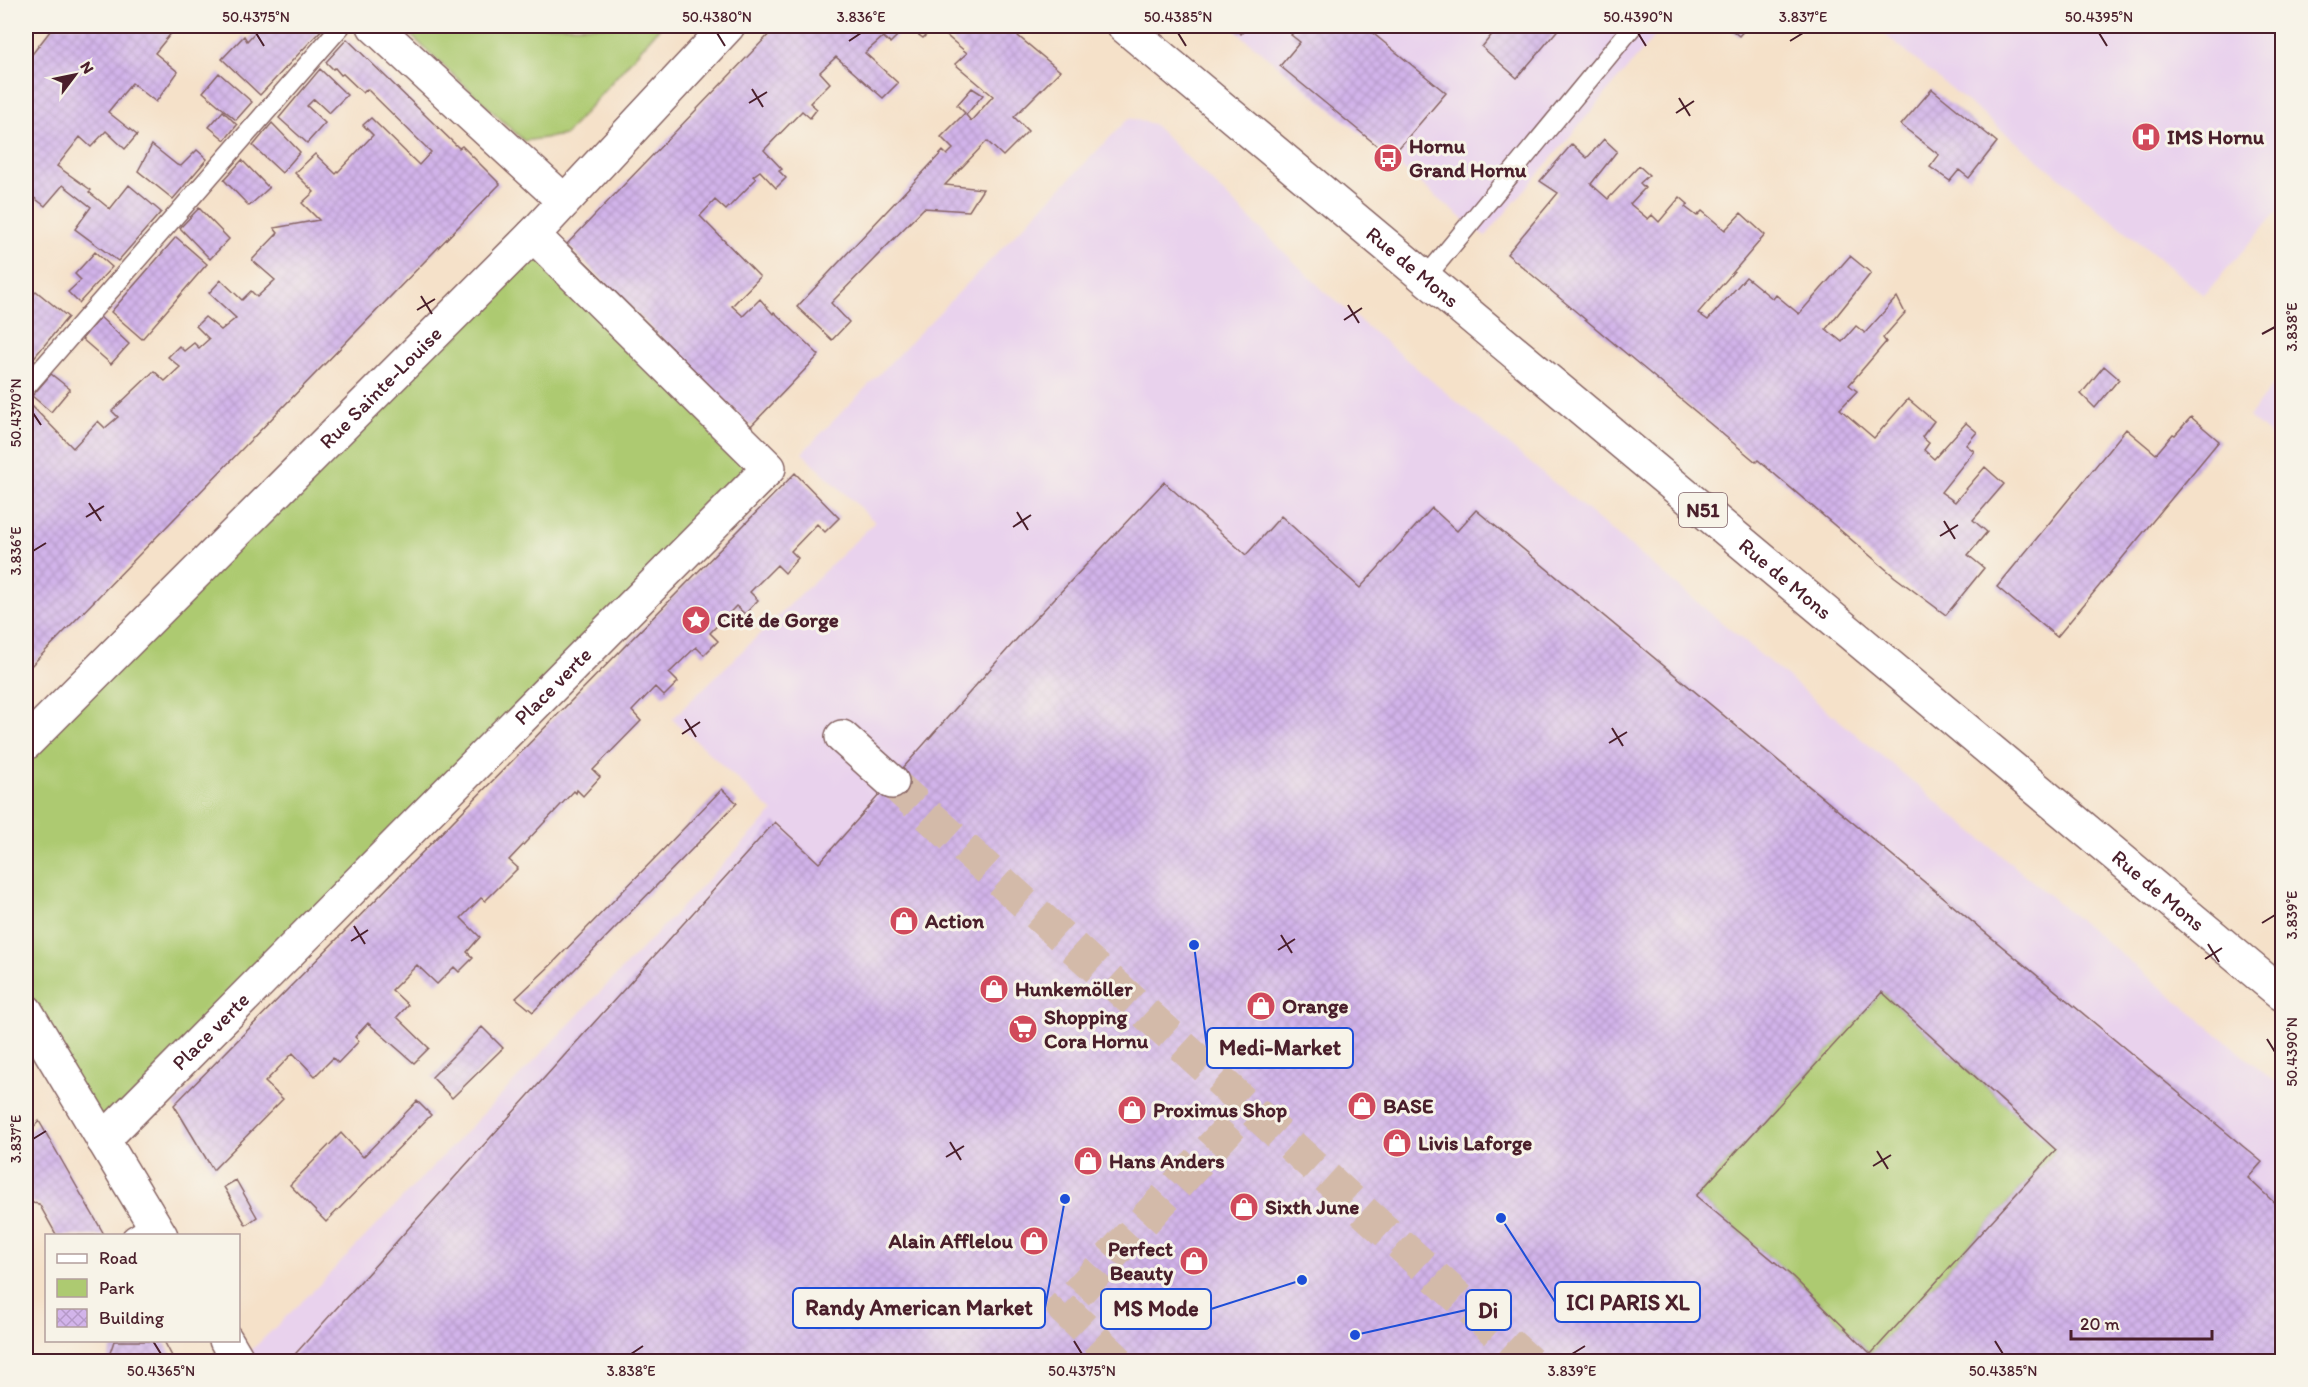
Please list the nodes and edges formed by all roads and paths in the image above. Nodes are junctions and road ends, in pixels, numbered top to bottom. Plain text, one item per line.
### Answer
1 (341, 26) edge
2 (374, 26) edge
3 (728, 26) edge
4 (1124, 26) edge
5 (1633, 26) edge
6 (564, 201) junction
7 (533, 235) junction
8 (1425, 278) junction
9 (26, 387) edge
10 (842, 737) dead end
11 (26, 743) edge
12 (892, 782) tunnel mouth
13 (2283, 994) edge
14 (26, 1011) edge
15 (103, 1140) junction
16 (149, 1231) edge
17 (227, 1342) edge
18 (239, 1362) edge

1 - 9 lane
2 - 6 street
3 - 6 street, Rue Sainte-Louise
4 - 8 street, Rue de Mons / N51
5 - 8 lane
6 - 7 street, Rue Sainte-Louise
7 - 11 street, Rue Sainte-Louise
7 - 15 street, Place verte
8 - 13 street, Rue de Mons / N51
10 - 12 street
14 - 15 street
15 - 16 street
17 - 18 street

